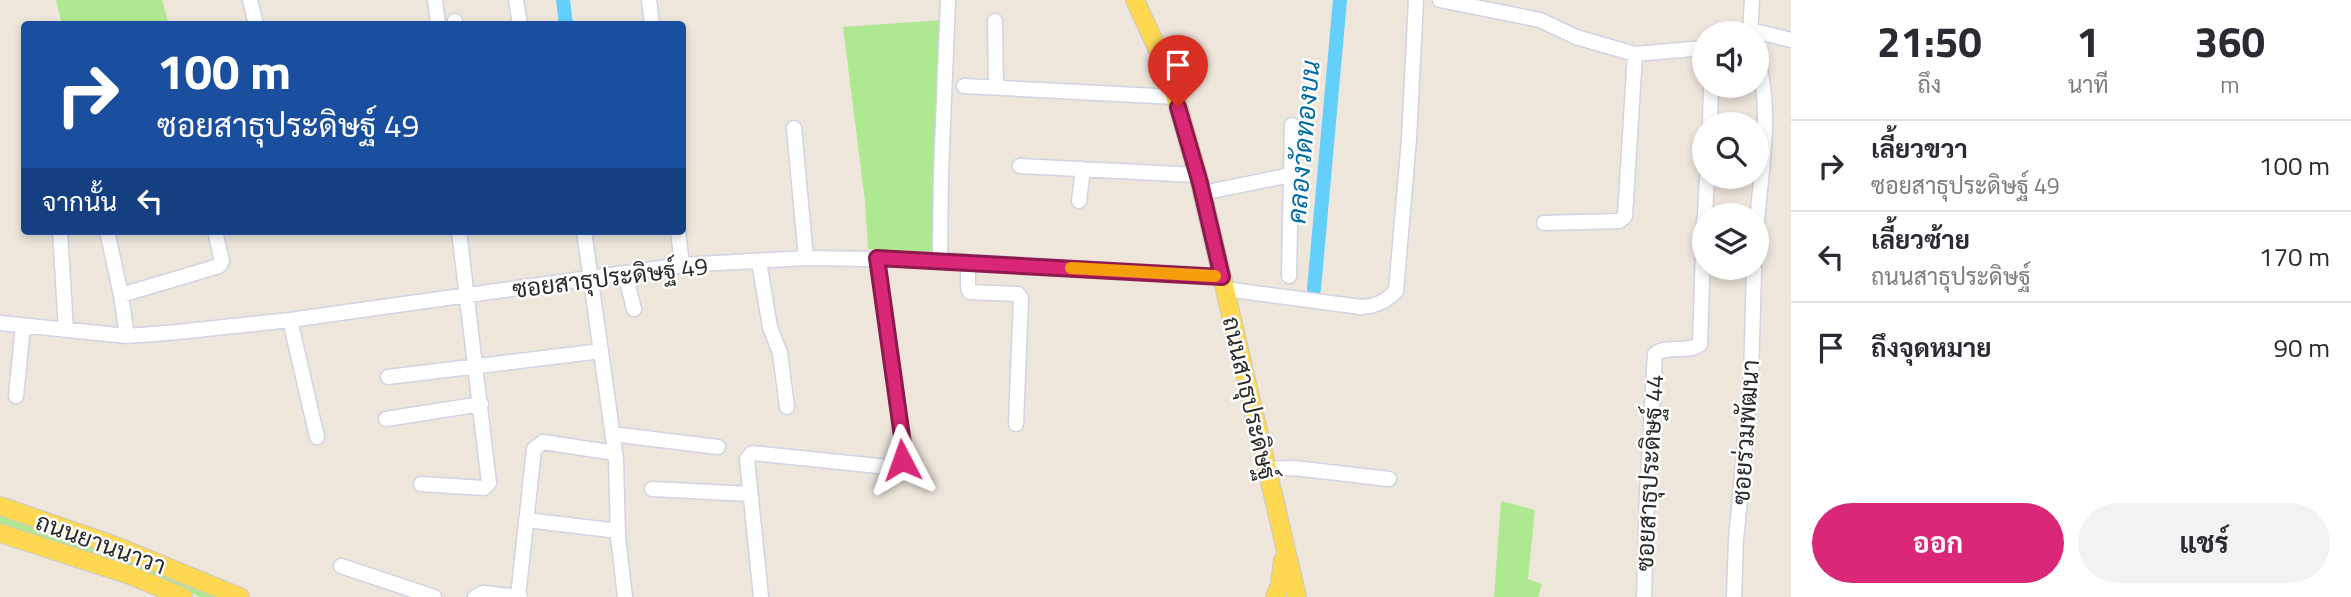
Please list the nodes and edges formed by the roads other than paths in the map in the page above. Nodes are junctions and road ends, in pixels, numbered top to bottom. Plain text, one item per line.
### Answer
1 (250, 0) edge
2 (435, 0) edge
3 (516, 0) edge
4 (649, 0) edge
5 (948, 0) edge
6 (1135, 0) edge
7 (1416, 0) edge
8 (1440, 0) edge
9 (1752, 0) edge
10 (255, 21) edge
11 (438, 21) edge
12 (520, 21) edge
13 (652, 21) edge
14 (995, 21) dead end
15 (1751, 21) edge
16 (1769, 36) edge
17 (1791, 40) edge
18 (1692, 49) edge
19 (1635, 54) junction
20 (964, 86) dead end
21 (996, 88) junction
22 (1175, 97) junction
23 (1765, 98) edge
24 (1292, 125) dead end
25 (794, 128) dead end
26 (1020, 166) dead end
27 (1083, 169) junction
28 (1197, 174) junction
29 (1291, 175) junction
30 (1202, 193) junction
31 (1079, 201) dead end
32 (1758, 203) edge
33 (1544, 223) dead end
34 (60, 235) edge
35 (108, 235) edge
36 (216, 235) edge
37 (459, 235) edge
38 (585, 235) edge
39 (678, 235) edge
40 (806, 258) junction
41 (877, 258) junction
42 (940, 260) junction
43 (759, 262) junction
44 (968, 262) junction
45 (682, 265) junction
46 (625, 274) junction
47 (1289, 276) dead end
48 (592, 279) junction
49 (1703, 280) edge
50 (1754, 280) edge
51 (1223, 283) junction
52 (121, 295) junction
53 (467, 296) junction
54 (634, 309) dead end
55 (290, 320) junction
56 (0, 323) edge
57 (23, 326) junction
58 (66, 330) junction
59 (127, 336) junction
60 (601, 351) junction
61 (476, 365) junction
62 (388, 377) dead end
63 (16, 396) dead end
64 (481, 404) junction
65 (787, 407) dead end
66 (386, 419) dead end
67 (1016, 424) dead end
68 (612, 433) junction
69 (317, 437) dead end
70 (718, 447) dead end
71 (615, 453) junction
72 (1266, 469) junction
73 (1390, 479) dead end
74 (421, 484) dead end
75 (652, 489) dead end
76 (750, 494) junction
77 (0, 506) edge
78 (527, 520) junction
79 (618, 531) junction
80 (0, 533) edge
81 (1284, 551) junction
82 (341, 566) dead end
83 (183, 597) edge
84 (240, 597) edge
85 (434, 597) edge
86 (475, 597) edge
87 (519, 597) edge
88 (625, 597) edge
89 (761, 597) edge
90 (1275, 597) edge
91 (1297, 597) edge
92 (1644, 597) edge
93 (1734, 597) edge

1 - 10 street
2 - 11 street
3 - 12 street
4 - 13 street
5 - 42 street
6 - 22 main road, ถนนสาธุประดิษฐ์
7 - 51 street, ซอยสาธุประดิษฐ์ 49
8 - 19 street
9 - 15 street
14 - 21 street
16 - 17 street
18 - 19 street
19 - 33 street
20 - 21 street
21 - 22 street
22 - 28 main road, ถนนสาธุประดิษฐ์
23 - 32 street
24 - 29 street
25 - 40 street
26 - 27 street
27 - 28 street
27 - 31 street
28 - 30 main road, ถนนสาธุประดิษฐ์
29 - 30 street
29 - 47 street
30 - 51 main road, ถนนสาธุประดิษฐ์
34 - 58 street
35 - 52 street
36 - 52 street
37 - 53 street
38 - 48 street
39 - 45 street
40 - 41 street, ซอยสาธุประดิษฐ์ 49
40 - 43 street, ซอยสาธุประดิษฐ์ 49
41 - 42 street, ซอยสาธุประดิษฐ์ 49
41 - 76 street
42 - 44 street, ซอยสาธุประดิษฐ์ 49
43 - 45 street, ซอยสาธุประดิษฐ์ 49
43 - 65 street
44 - 51 street, ซอยสาธุประดิษฐ์ 49
44 - 67 street
45 - 46 street, ซอยสาธุประดิษฐ์ 49
46 - 48 street, ซอยสาธุประดิษฐ์ 49
46 - 54 street
48 - 53 street, ซอยสาธุประดิษฐ์ 49
48 - 60 street
49 - 92 street, ซอยสาธุประดิษฐ์ 44
50 - 93 street, ซอยร่วมพัฒนา
51 - 72 main road, ถนนสาธุประดิษฐ์
52 - 59 street
53 - 55 street, ซอยสาธุประดิษฐ์ 49
53 - 61 street
55 - 59 street, ซอยสาธุประดิษฐ์ 49
55 - 69 street
56 - 57 street, ซอยสาธุประดิษฐ์ 49
57 - 58 street, ซอยสาธุประดิษฐ์ 49
57 - 63 street
58 - 59 street, ซอยสาธุประดิษฐ์ 49
60 - 61 street
60 - 68 street
61 - 62 street
61 - 64 street
64 - 66 street
64 - 74 street
68 - 70 street
68 - 71 street
71 - 78 street
71 - 79 street
72 - 73 street
72 - 81 main road, ถนนสาธุประดิษฐ์
75 - 76 street
76 - 89 street
77 - 84 main road, ถนนยานนาวา
78 - 79 street
78 - 87 street
79 - 88 street
80 - 83 main road, ถนนยานนาวา
81 - 90 main road
81 - 91 main road, ถนนสาธุประดิษฐ์
82 - 85 street
86 - 87 street

